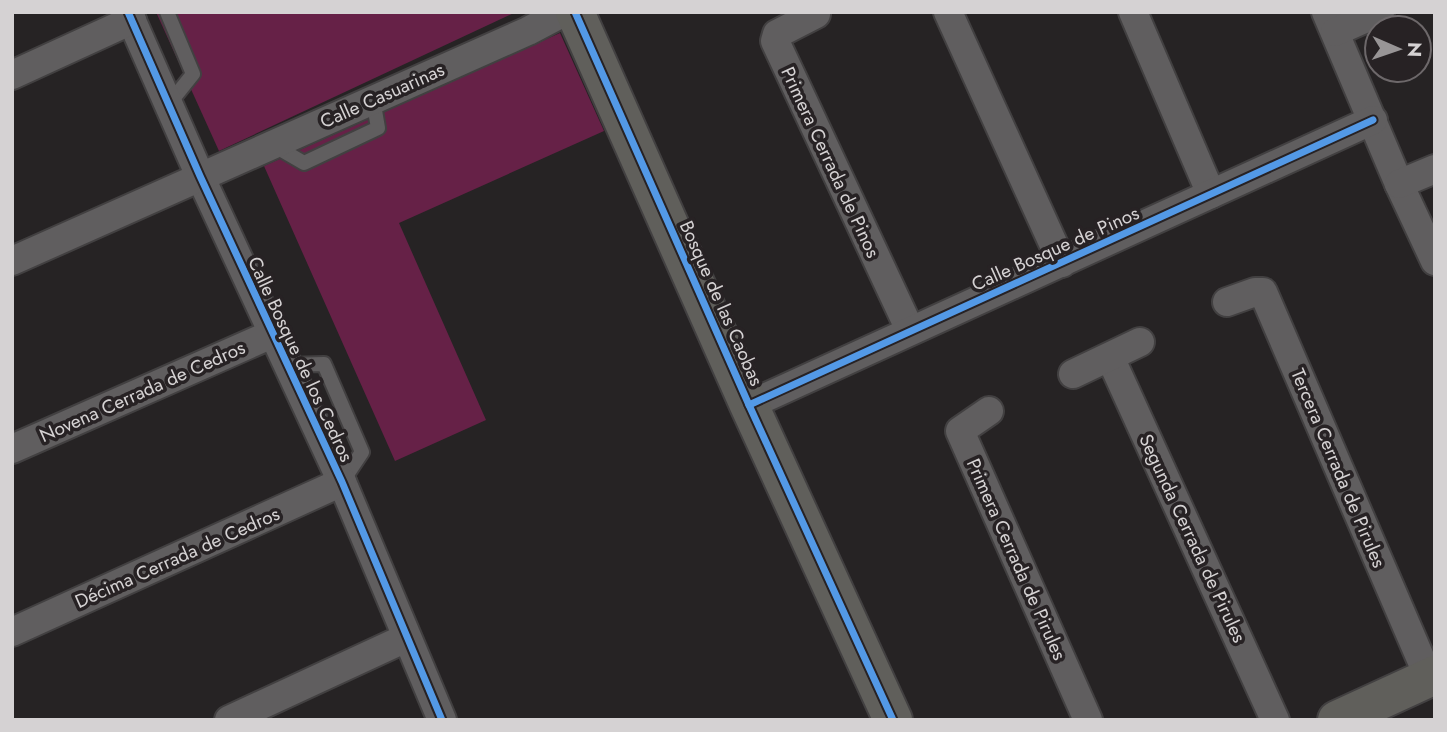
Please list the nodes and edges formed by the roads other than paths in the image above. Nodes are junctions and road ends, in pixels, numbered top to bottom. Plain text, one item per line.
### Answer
1 (166, 12) edge
2 (564, 12) edge
3 (575, 12) edge
4 (948, 12) edge
5 (1133, 12) edge
6 (1380, 12) edge
7 (816, 14) edge
8 (130, 16) edge
9 (1330, 22) edge
10 (12, 75) edge
11 (169, 104) junction
12 (1373, 120) junction
13 (1435, 169) edge
14 (200, 176) junction
15 (1399, 184) junction
16 (1211, 194) junction
17 (12, 261) edge
18 (1435, 261) edge
19 (1062, 263) junction
20 (1227, 302) dead end
21 (910, 330) junction
22 (272, 334) junction
23 (1140, 342) dead end
24 (1110, 357) junction
25 (1073, 374) dead end
26 (749, 405) junction
27 (989, 411) dead end
28 (12, 449) edge
29 (342, 482) junction
30 (12, 632) edge
31 (406, 638) junction
32 (1432, 677) edge
33 (1355, 716) edge
34 (239, 718) edge
35 (442, 720) edge
36 (893, 720) edge
37 (1088, 720) edge
38 (1275, 720) edge

1 - 11 lane
2 - 14 street, Calle Casuarinas
3 - 26 street, Bosque de las Caobas
4 - 19 street
5 - 16 street
6 - 9 street
7 - 21 street, Primera Cerrada de Pinos
8 - 10 street
8 - 11 street, Calle Bosque de los Cedros
9 - 12 street
11 - 14 street, Calle Bosque de los Cedros
12 - 15 street
12 - 16 street, Calle Bosque de Pinos
13 - 15 street
14 - 17 street, Calle Casuarinas
14 - 22 street, Calle Bosque de los Cedros
15 - 18 street
16 - 19 street, Calle Bosque de Pinos
19 - 21 street, Calle Bosque de Pinos
20 - 32 street, Tercera Cerrada de Pirules
21 - 26 street, Calle Bosque de Pinos
22 - 28 street, Novena Cerrada de Cedros
22 - 29 street, Calle Bosque de los Cedros
23 - 24 street
24 - 25 street
24 - 38 street, Segunda Cerrada de Pirules
26 - 36 street, Bosque de las Caobas
27 - 37 street, Primera Cerrada de Pirules
29 - 30 street, Décima Cerrada de Cedros
29 - 31 street, Calle Bosque de los Cedros
31 - 34 street
31 - 35 street, Calle Bosque de los Cedros
32 - 33 street

